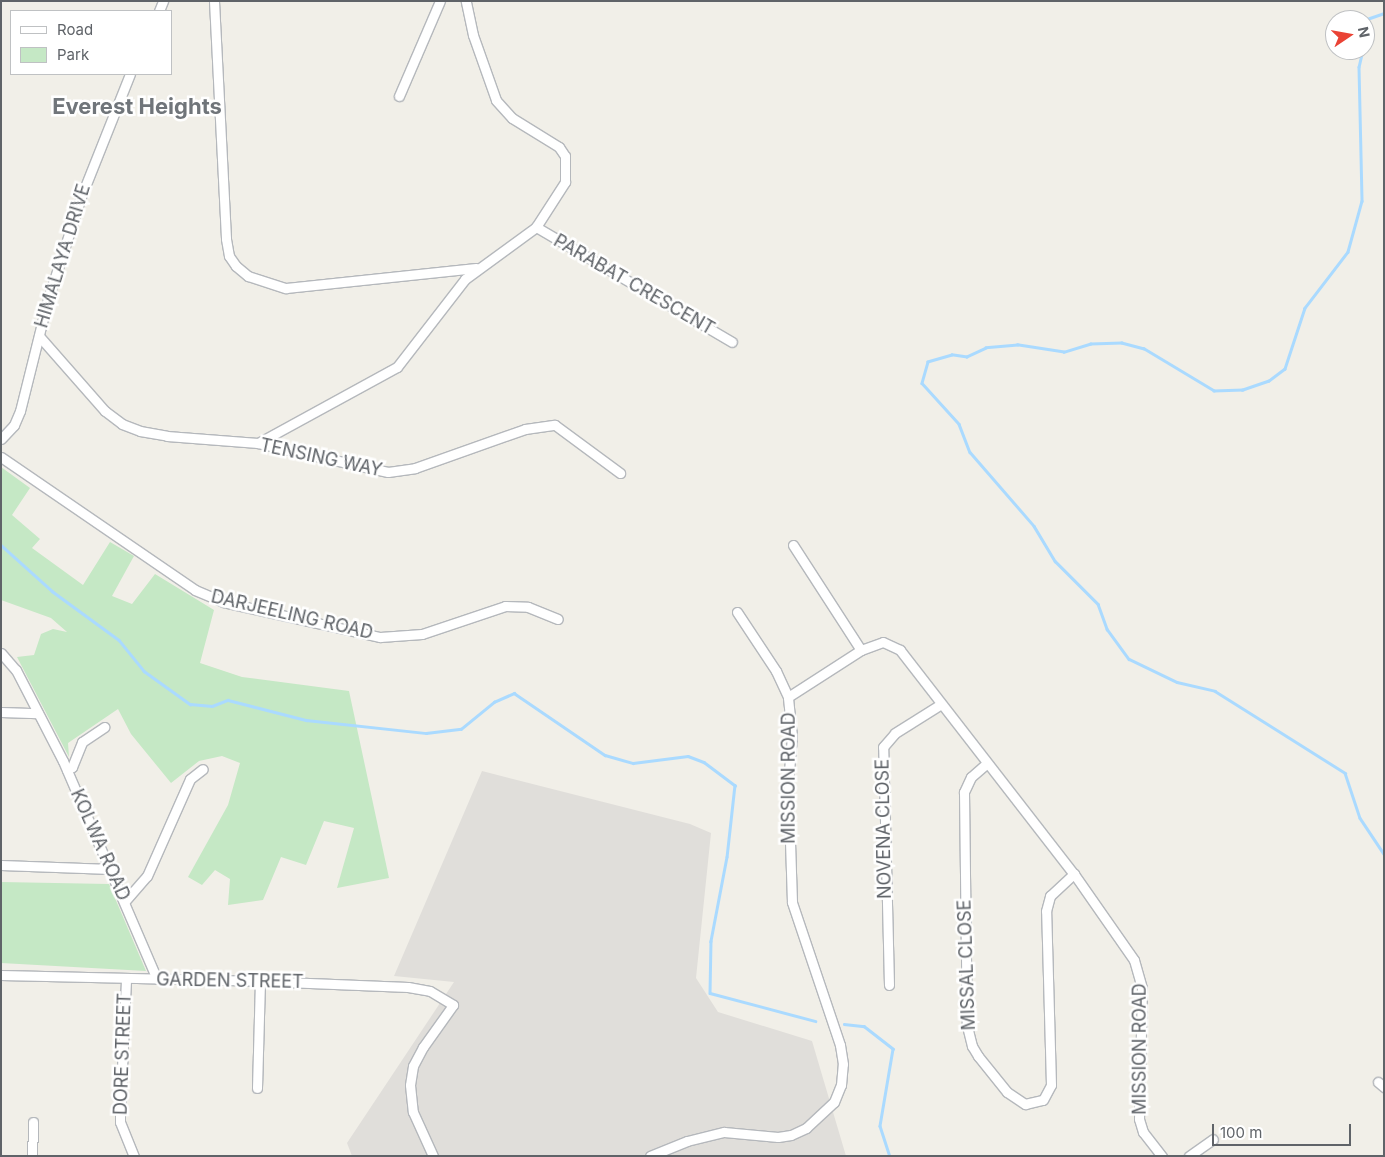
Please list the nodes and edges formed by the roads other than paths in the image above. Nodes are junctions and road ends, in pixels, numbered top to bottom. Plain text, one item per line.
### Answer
1 (214, 1) edge
2 (440, 1) edge
3 (466, 1) edge
4 (130, 75) edge
5 (399, 96) dead end
6 (536, 227) junction
7 (476, 268) junction
8 (38, 336) junction
9 (732, 342) dead end
10 (1, 439) edge
11 (258, 444) junction
12 (1, 458) edge
13 (620, 474) dead end
14 (793, 545) dead end
15 (737, 612) dead end
16 (558, 619) dead end
17 (861, 650) junction
18 (1, 652) edge
19 (788, 697) junction
20 (941, 704) junction
21 (1, 712) edge
22 (38, 712) junction
23 (104, 726) dead end
24 (986, 764) junction
25 (203, 769) dead end
26 (67, 770) junction
27 (1, 865) edge
28 (111, 869) junction
29 (1074, 874) junction
30 (125, 901) junction
31 (1, 975) edge
32 (158, 979) junction
33 (126, 980) junction
34 (260, 981) junction
35 (888, 985) dead end
36 (257, 1088) dead end
37 (33, 1122) dead end
38 (1213, 1138) dead end
39 (32, 1156) edge
40 (134, 1156) edge
41 (433, 1156) edge
42 (650, 1156) edge
43 (1162, 1156) edge
44 (1189, 1156) edge

1 - 7 street
2 - 5 street
3 - 6 street, PARABAT CRESCENT
4 - 8 street, HIMALAYA DRIVE
6 - 7 street, PARABAT CRESCENT
6 - 9 street, PARABAT CRESCENT
7 - 11 street, PARABAT CRESCENT
8 - 10 street, HIMALAYA DRIVE
8 - 11 street, TENSING WAY
11 - 13 street, TENSING WAY
12 - 16 street, DARJEELING ROAD
14 - 17 street
15 - 19 street
17 - 19 street, MISSION ROAD
17 - 20 street, MISSION ROAD
18 - 22 street, KOLWA ROAD
19 - 42 street, MISSION ROAD
20 - 24 street, MISSION ROAD
20 - 35 street, NOVENA CLOSE
21 - 22 street
22 - 26 street, KOLWA ROAD
23 - 26 street
24 - 29 street, MISSION ROAD
24 - 29 street, MISSAL CLOSE
25 - 30 street
26 - 28 street, KOLWA ROAD
27 - 28 street
28 - 30 street, KOLWA ROAD
29 - 43 street, MISSION ROAD
30 - 32 street, KOLWA ROAD
31 - 33 street, GARDEN STREET
32 - 33 street, GARDEN STREET
32 - 34 street, GARDEN STREET
33 - 40 street, DORE STREET
34 - 36 street
34 - 41 street, GARDEN STREET
37 - 39 street
38 - 44 street

